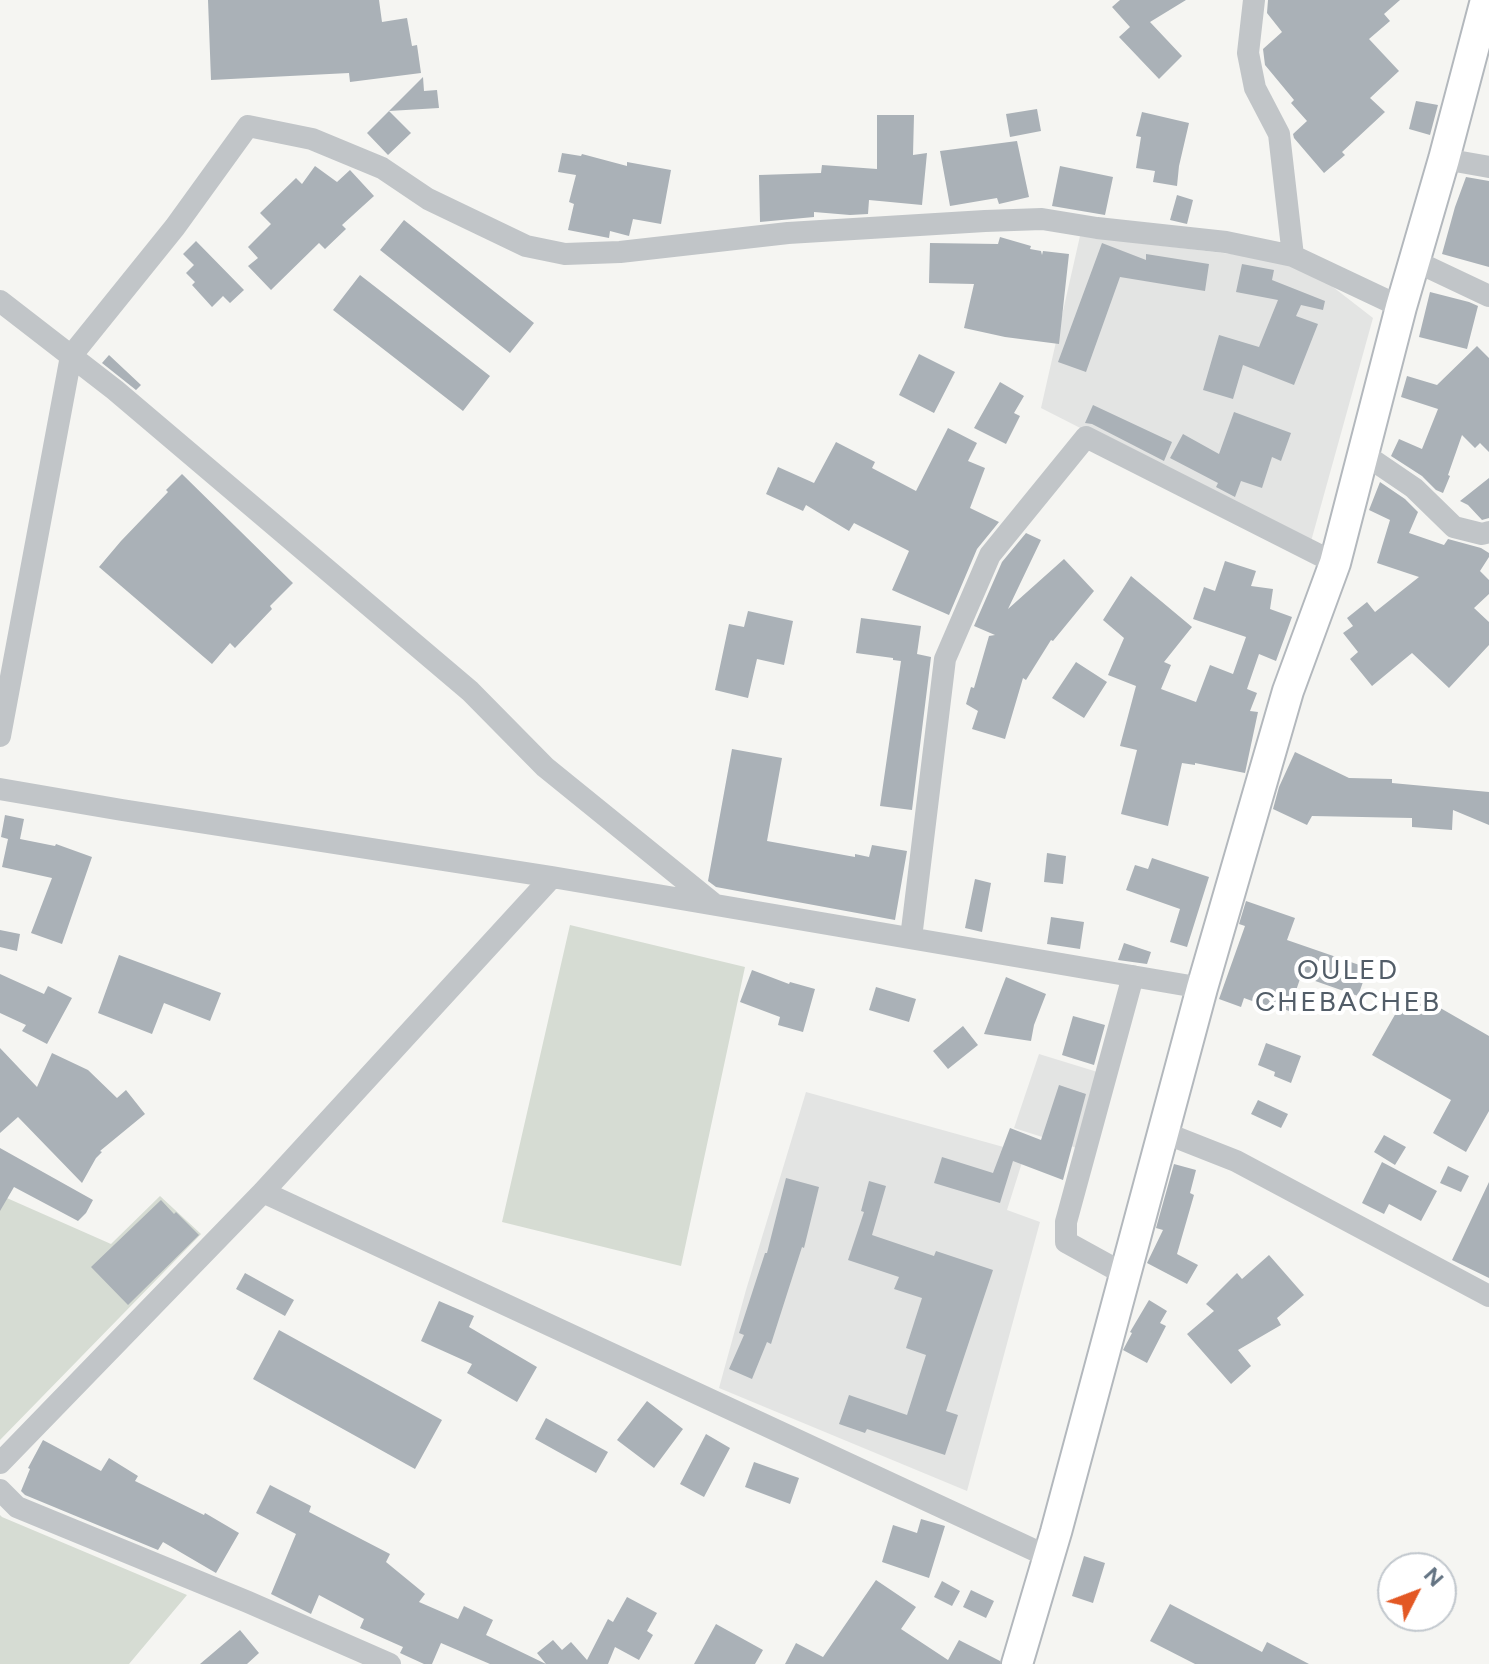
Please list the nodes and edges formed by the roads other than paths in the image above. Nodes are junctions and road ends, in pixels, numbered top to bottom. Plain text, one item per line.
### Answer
1 (1254, 0) edge
2 (1486, 0) edge
3 (1444, 159) junction
4 (1489, 167) edge
5 (1293, 256) junction
6 (1415, 261) junction
7 (1489, 296) edge
8 (0, 301) edge
9 (1401, 307) junction
10 (71, 356) junction
11 (1364, 454) junction
12 (1489, 532) edge
13 (1335, 563) junction
14 (0, 736) edge
15 (0, 789) edge
16 (552, 877) junction
17 (716, 905) junction
18 (911, 938) junction
19 (1133, 976) junction
20 (1202, 988) junction
21 (1165, 1133) junction
22 (263, 1192) junction
23 (1126, 1275) junction
24 (1489, 1296) edge
25 (0, 1463) edge
26 (0, 1490) edge
27 (1049, 1557) junction
28 (390, 1664) edge
29 (1017, 1664) edge

1 - 5 street
2 - 3 main road
3 - 4 street
3 - 6 main road
5 - 9 street
5 - 10 street
6 - 7 street
6 - 9 main road
8 - 10 street
9 - 11 main road
10 - 14 street
10 - 17 street
11 - 12 street
11 - 13 main road
13 - 18 street
13 - 20 main road
15 - 16 street
16 - 17 street
16 - 22 street
17 - 18 street
18 - 19 street
19 - 20 street
19 - 23 street
20 - 21 main road
21 - 23 main road
21 - 24 street
22 - 25 street
22 - 27 street
23 - 27 main road
26 - 28 street
27 - 29 main road

